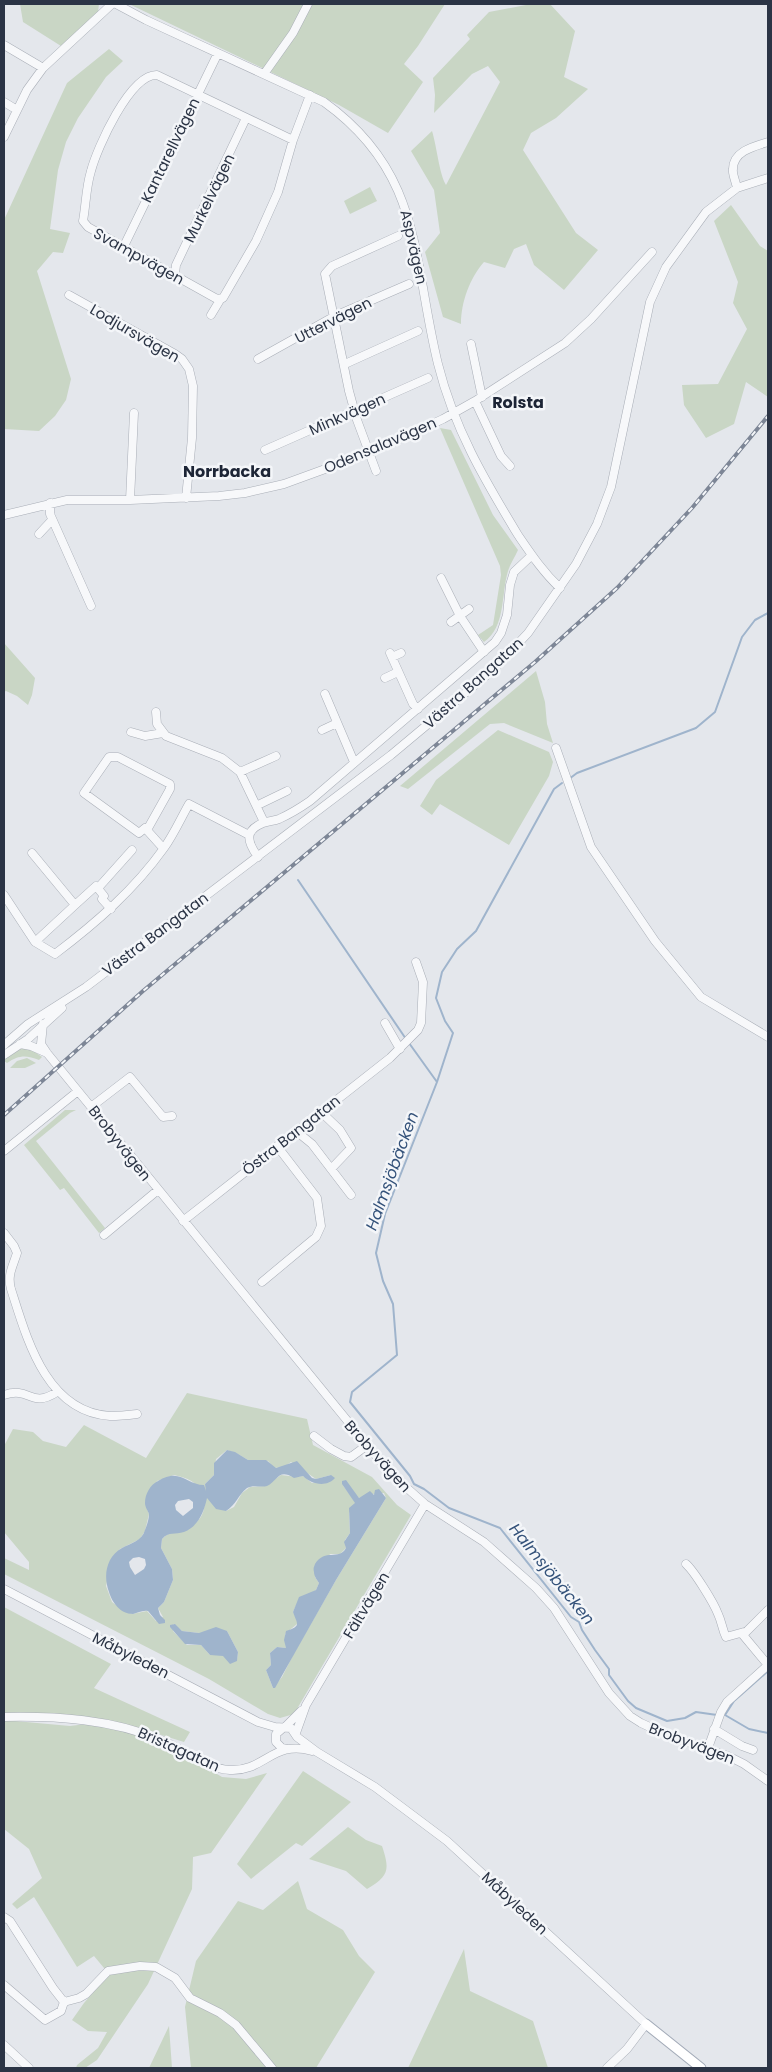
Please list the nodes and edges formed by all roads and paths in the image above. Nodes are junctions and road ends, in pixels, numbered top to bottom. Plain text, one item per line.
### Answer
1 (114, 4) edge
2 (308, 4) edge
3 (4, 45) edge
4 (218, 53) junction
5 (43, 68) junction
6 (264, 74) junction
7 (196, 94) junction
8 (310, 95) junction
9 (4, 102) edge
10 (17, 110) junction
11 (246, 118) junction
12 (4, 137) edge
13 (293, 140) junction
14 (768, 142) edge
15 (768, 178) edge
16 (738, 188) junction
17 (398, 236) dead end
18 (123, 248) junction
19 (652, 252) dead end
20 (177, 278) junction
21 (409, 284) dead end
22 (69, 295) dead end
23 (220, 300) junction
24 (211, 315) dead end
25 (335, 316) junction
26 (418, 331) dead end
27 (471, 344) dead end
28 (258, 359) dead end
29 (345, 364) junction
30 (428, 378) dead end
31 (479, 399) junction
32 (354, 412) junction
33 (454, 413) junction
34 (134, 414) dead end
35 (265, 450) dead end
36 (369, 453) junction
37 (510, 466) dead end
38 (376, 470) dead end
39 (186, 498) junction
40 (130, 500) junction
41 (50, 503) junction
42 (4, 515) edge
43 (52, 520) junction
44 (39, 534) dead end
45 (531, 556) junction
46 (441, 578) dead end
47 (560, 588) junction
48 (91, 606) dead end
49 (468, 609) dead end
50 (460, 616) junction
51 (451, 622) dead end
52 (484, 652) junction
53 (401, 653) dead end
54 (398, 672) junction
55 (384, 678) dead end
56 (325, 694) dead end
57 (339, 704) dead end
58 (331, 708) junction
59 (418, 709) junction
60 (156, 712) dead end
61 (337, 723) junction
62 (322, 730) dead end
63 (131, 732) dead end
64 (163, 733) junction
65 (556, 748) dead end
66 (276, 756) dead end
67 (354, 762) junction
68 (240, 772) junction
69 (287, 791) dead end
70 (258, 805) junction
71 (264, 822) junction
72 (147, 830) junction
73 (249, 835) junction
74 (164, 848) junction
75 (132, 850) dead end
76 (32, 853) dead end
77 (258, 857) junction
78 (98, 888) junction
79 (4, 895) edge
80 (75, 905) junction
81 (110, 909) junction
82 (35, 942) junction
83 (416, 962) dead end
84 (41, 1021) junction
85 (385, 1022) dead end
86 (768, 1037) edge
87 (29, 1043) junction
88 (42, 1044) junction
89 (4, 1046) edge
90 (400, 1049) junction
91 (47, 1053) junction
92 (4, 1055) edge
93 (78, 1091) junction
94 (91, 1107) junction
95 (321, 1112) junction
96 (172, 1116) dead end
97 (296, 1131) junction
98 (277, 1146) junction
99 (4, 1152) edge
100 (331, 1169) junction
101 (158, 1190) junction
102 (350, 1195) dead end
103 (183, 1221) junction
104 (4, 1233) edge
105 (104, 1235) dead end
106 (262, 1282) dead end
107 (57, 1392) junction
108 (4, 1395) edge
109 (137, 1414) dead end
110 (314, 1436) dead end
111 (366, 1446) junction
112 (425, 1504) junction
113 (686, 1564) dead end
114 (4, 1589) edge
115 (768, 1610) edge
116 (744, 1632) junction
117 (768, 1665) edge
118 (306, 1705) junction
119 (4, 1717) edge
120 (258, 1722) junction
121 (284, 1728) junction
122 (714, 1729) junction
123 (296, 1735) junction
124 (276, 1740) junction
125 (289, 1748) junction
126 (708, 1748) junction
127 (752, 1750) dead end
128 (317, 1752) junction
129 (263, 1760) junction
130 (768, 1781) edge
131 (4, 1917) edge
132 (4, 1985) edge
133 (64, 2002) junction
134 (646, 2024) junction
135 (4, 2045) edge
136 (29, 2068) edge
137 (272, 2068) edge
138 (607, 2068) edge
139 (701, 2068) edge

1 - 4 street, Aspvägen
1 - 5 street
2 - 6 street
3 - 5 street
4 - 6 street, Aspvägen
4 - 7 street, Kantarellvägen
5 - 10 street
6 - 8 street, Aspvägen
7 - 11 street, Svampvägen
7 - 18 street, Kantarellvägen
7 - 18 street, Svampvägen
8 - 13 street
8 - 33 street, Aspvägen
9 - 10 street
10 - 12 street
11 - 13 street, Svampvägen
11 - 20 street, Murkelvägen
13 - 23 street
14 - 16 street
15 - 16 street, Västra Bangatan
16 - 47 street, Västra Bangatan
17 - 25 street
18 - 20 street, Svampvägen
19 - 31 street, Odensalavägen
20 - 23 street, Svampvägen
21 - 25 street, Uttervägen
22 - 39 street, Lodjursvägen
23 - 24 street
25 - 28 street, Uttervägen
25 - 29 street
26 - 29 street
27 - 31 street
29 - 32 street
30 - 32 street, Minkvägen
31 - 33 street, Odensalavägen
31 - 37 street
32 - 35 street, Minkvägen
32 - 36 street
33 - 36 street, Odensalavägen
33 - 45 street, Aspvägen
34 - 40 street
36 - 38 street
36 - 39 street, Odensalavägen
39 - 40 street, Odensalavägen
40 - 41 street, Odensalavägen
41 - 42 street, Odensalavägen
41 - 43 street
43 - 44 street
43 - 48 street
45 - 47 street, Aspvägen
45 - 52 street
46 - 50 street
47 - 77 street, Västra Bangatan
49 - 50 street
50 - 51 street
50 - 52 street
52 - 59 street
53 - 54 street
54 - 55 street
54 - 59 street
56 - 58 street
57 - 58 street
58 - 61 street
59 - 67 street
60 - 64 street
61 - 62 street
61 - 67 street
63 - 64 street
64 - 68 street
65 - 86 street
66 - 68 street
67 - 71 street
68 - 70 street
69 - 70 street
70 - 71 street
71 - 73 street
72 - 72 street
72 - 74 street
73 - 74 street
73 - 77 street
74 - 81 street
75 - 78 street
76 - 80 street
77 - 84 street, Västra Bangatan
78 - 80 street
78 - 81 street
79 - 82 street
80 - 82 street
81 - 82 street
83 - 90 street, Östra Bangatan
84 - 87 street, Västra Bangatan
84 - 88 street
84 - 89 street, Västra Bangatan
85 - 90 street
87 - 88 street
87 - 89 street, Västra Bangatan
87 - 91 street, Brobyvägen
87 - 92 street
88 - 91 street, Brobyvägen
90 - 95 street, Östra Bangatan
91 - 93 street, Brobyvägen
93 - 94 street, Brobyvägen
93 - 99 street
94 - 96 street
94 - 101 street, Brobyvägen
95 - 97 street, Östra Bangatan
95 - 100 street
97 - 98 street, Östra Bangatan
97 - 100 street
98 - 103 street, Östra Bangatan
98 - 106 street
100 - 102 street
101 - 103 street, Brobyvägen
101 - 105 street
103 - 111 street, Brobyvägen
104 - 107 street
107 - 108 street
107 - 109 street
110 - 111 street
111 - 112 street, Brobyvägen
112 - 118 street, Fältvägen
112 - 126 street, Brobyvägen
113 - 116 street
114 - 120 street, Måbyleden
115 - 116 street
116 - 117 street
117 - 122 street
118 - 121 street, Fältvägen
118 - 123 street, Fältvägen
119 - 129 street, Bristagatan
120 - 121 street, Måbyleden
120 - 124 street, Måbyleden
121 - 123 street, Måbyleden
121 - 124 street
122 - 126 street
122 - 127 street
123 - 125 street
123 - 128 street, Måbyleden
124 - 125 street, Måbyleden
124 - 129 street
125 - 128 street, Måbyleden
125 - 129 street, Bristagatan
126 - 130 street, Brobyvägen
128 - 134 street, Måbyleden
131 - 133 street
132 - 133 street
133 - 137 street
134 - 138 street
134 - 139 main road, Måbyleden
135 - 136 street

